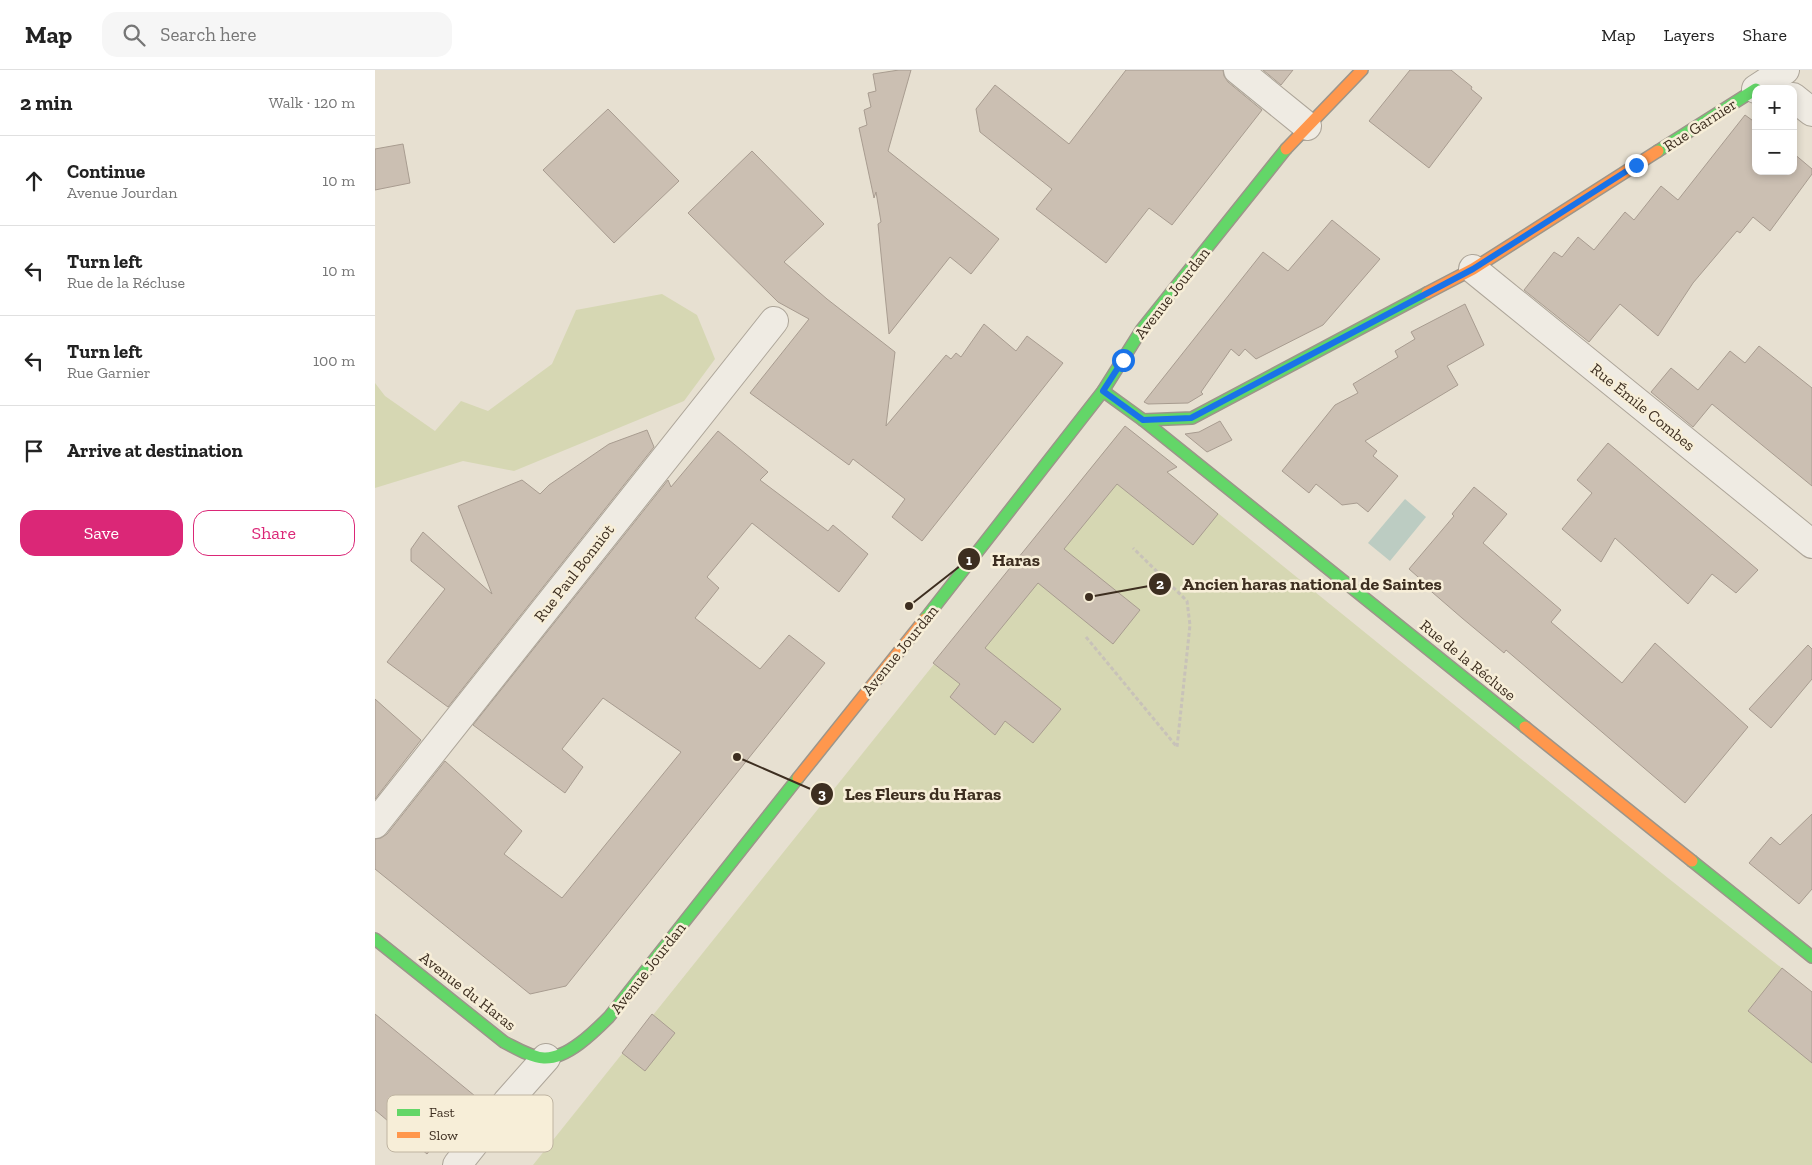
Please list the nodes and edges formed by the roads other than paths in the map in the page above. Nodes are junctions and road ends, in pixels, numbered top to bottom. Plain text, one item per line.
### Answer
1 (1238, 70) edge
2 (1362, 70) edge
3 (1771, 83) edge
4 (1797, 99) edge
5 (1812, 112) edge
6 (1307, 126) junction
7 (1473, 269) junction
8 (774, 321) dead end
9 (1103, 391) junction
10 (1143, 420) junction
11 (1812, 544) edge
12 (375, 824) edge
13 (375, 938) edge
14 (1812, 957) edge
15 (546, 1058) junction
16 (513, 1095) edge
17 (467, 1152) edge
18 (457, 1165) edge

1 - 6 street
2 - 6 street, Avenue Jourdan
3 - 7 street, Rue Garnier
4 - 5 street
6 - 9 street, Avenue Jourdan
7 - 10 street, Rue Garnier
7 - 11 street, Rue Émile Combes
8 - 12 street, Rue Paul Bonniot
9 - 10 street, Rue de la Récluse
9 - 15 street, Avenue Jourdan
10 - 14 street, Rue de la Récluse
13 - 15 street, Avenue du Haras
15 - 16 street, Avenue Jourdan
17 - 18 street, Avenue Jourdan

